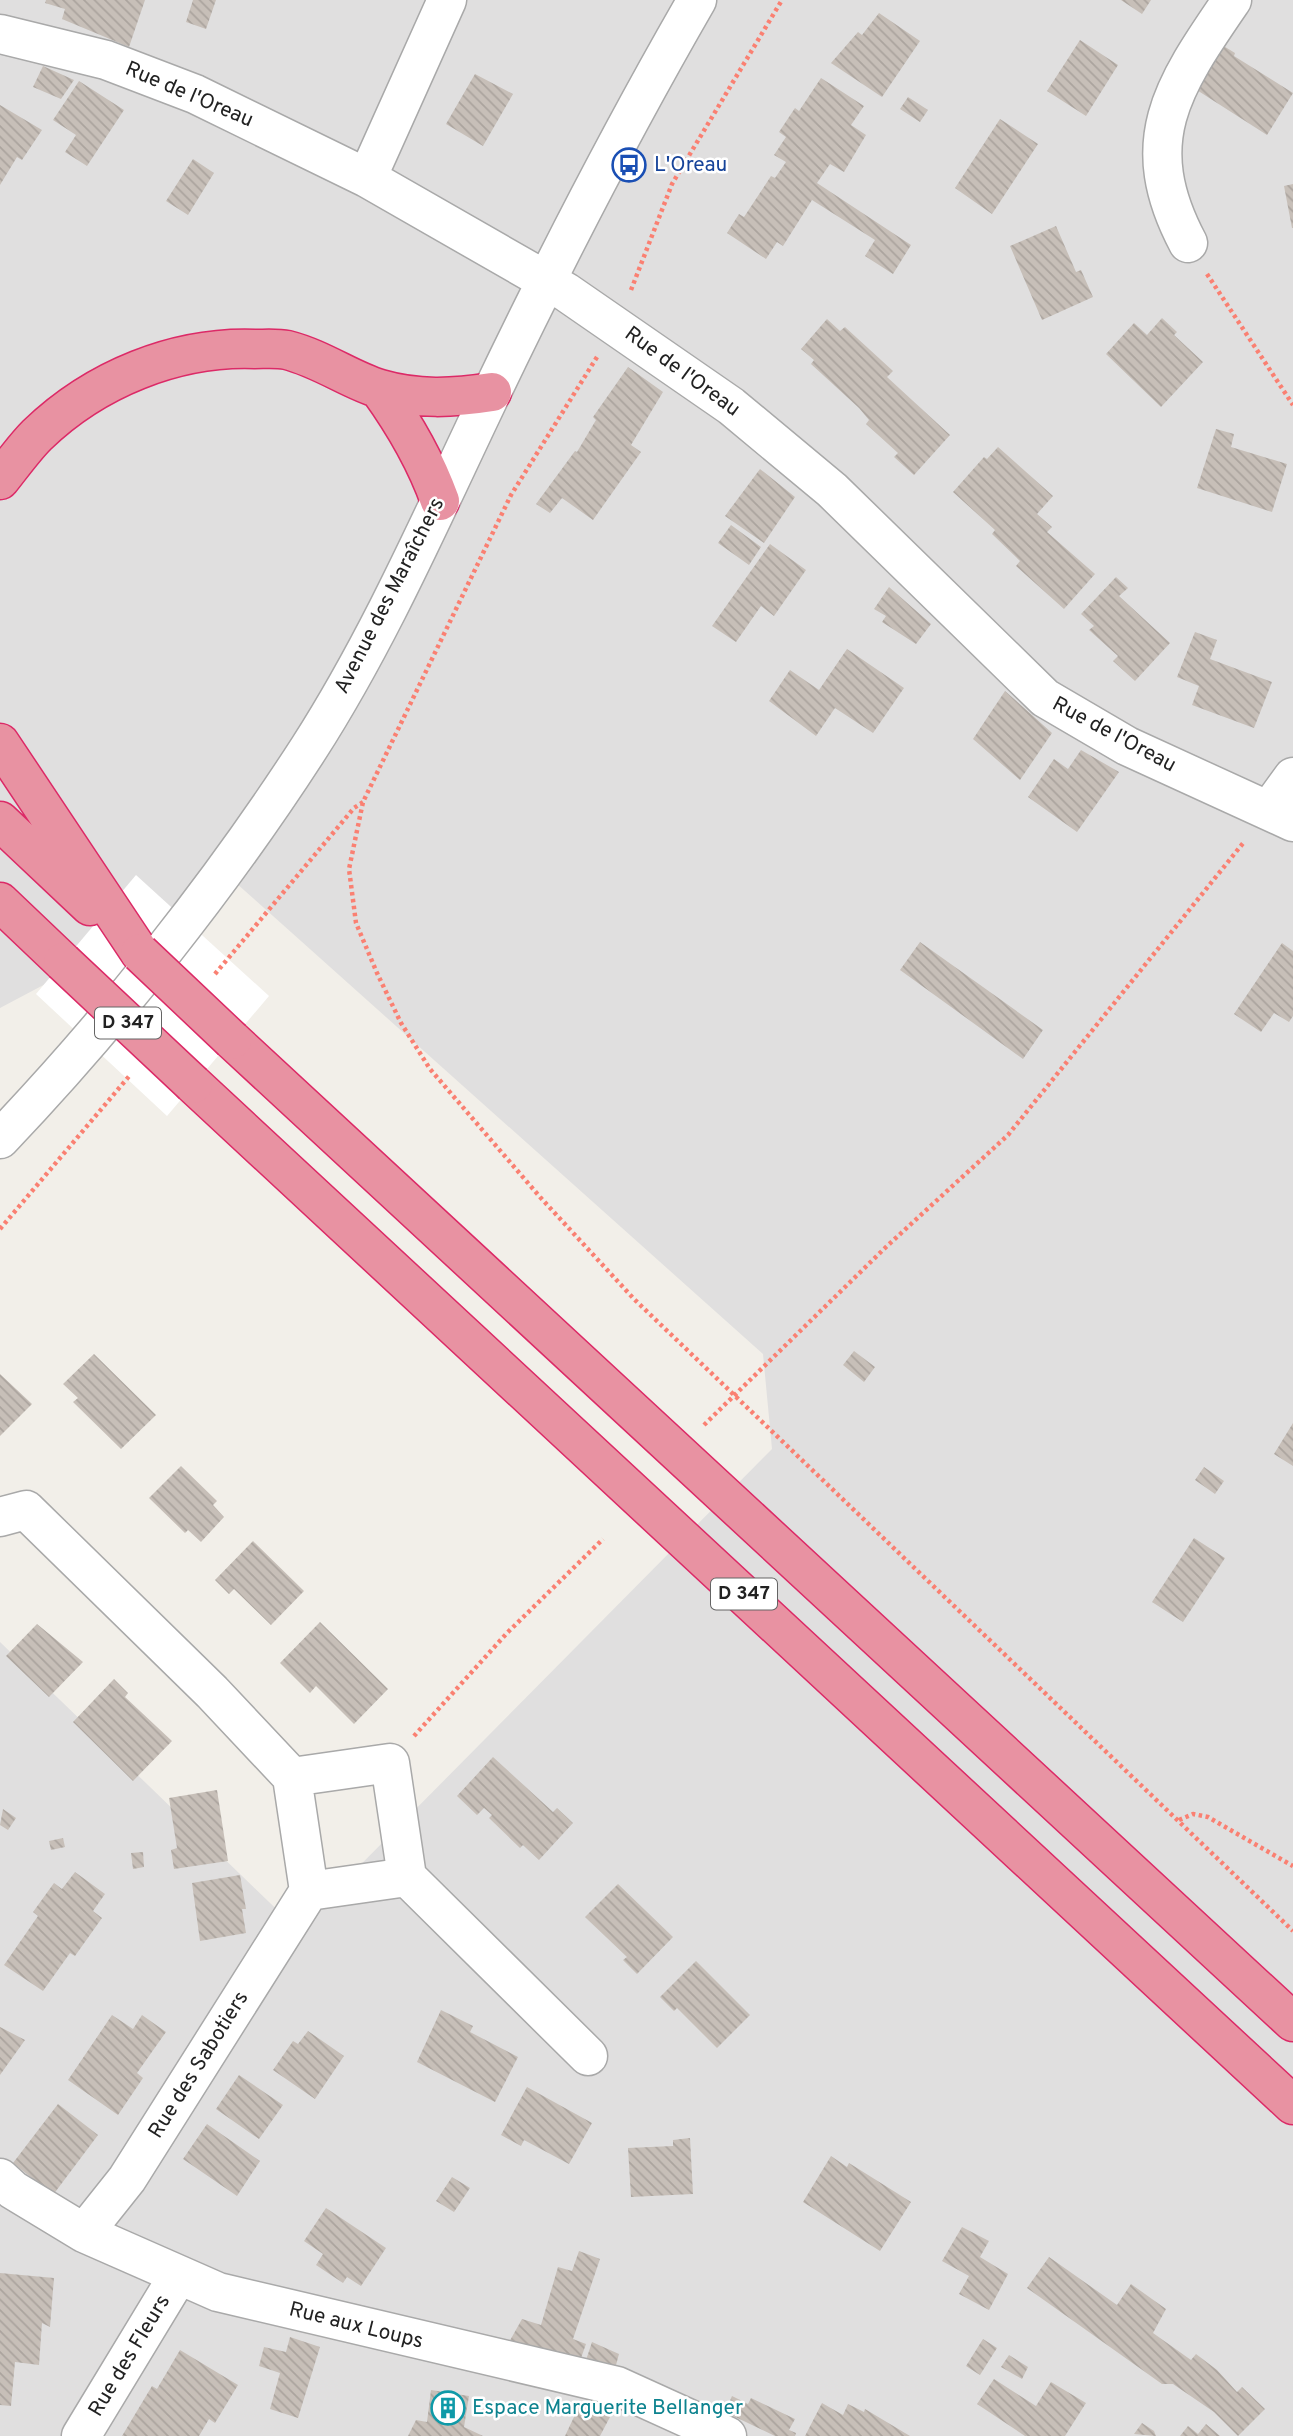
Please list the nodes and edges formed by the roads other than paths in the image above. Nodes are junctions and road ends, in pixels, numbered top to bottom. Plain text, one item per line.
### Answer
1 (447, 0) edge
2 (697, 0) edge
3 (1232, 0) edge
4 (0, 34) edge
5 (367, 178) junction
6 (1188, 243) road end
7 (548, 281) junction
8 (379, 389) junction
9 (492, 392) junction
10 (0, 480) edge
11 (440, 501) junction
12 (0, 743) edge
13 (1293, 777) edge
14 (1281, 816) edge
15 (0, 821) edge
16 (0, 902) edge
17 (105, 912) junction
18 (0, 1139) edge
19 (0, 1517) edge
20 (292, 1777) junction
21 (407, 1877) junction
22 (309, 1891) junction
23 (1293, 2022) edge
24 (588, 2056) dead end
25 (1293, 2105) edge
26 (0, 2178) edge
27 (84, 2233) junction
28 (178, 2276) junction
29 (80, 2436) edge
30 (727, 2436) edge

1 - 5 street
2 - 7 street, Avenue des Maraîchers
3 - 6 street
4 - 5 street, Rue de l'Oreau
5 - 7 street, Rue de l'Oreau
7 - 9 street, Avenue des Maraîchers
7 - 14 street, Rue de l'Oreau
8 - 9 highway
8 - 10 highway
8 - 11 highway
9 - 11 street, Avenue des Maraîchers
11 - 18 street, Avenue des Maraîchers
12 - 17 highway
13 - 14 street
15 - 17 highway
16 - 25 highway, D 347, bridge
17 - 23 highway, D 347, bridge
19 - 20 street
20 - 21 street
20 - 22 street
21 - 22 street
21 - 24 street
22 - 27 street, Rue des Sabotiers
26 - 27 street, Rue aux Loups
27 - 28 street, Rue aux Loups
28 - 29 street, Rue des Fleurs
28 - 30 street, Rue aux Loups

